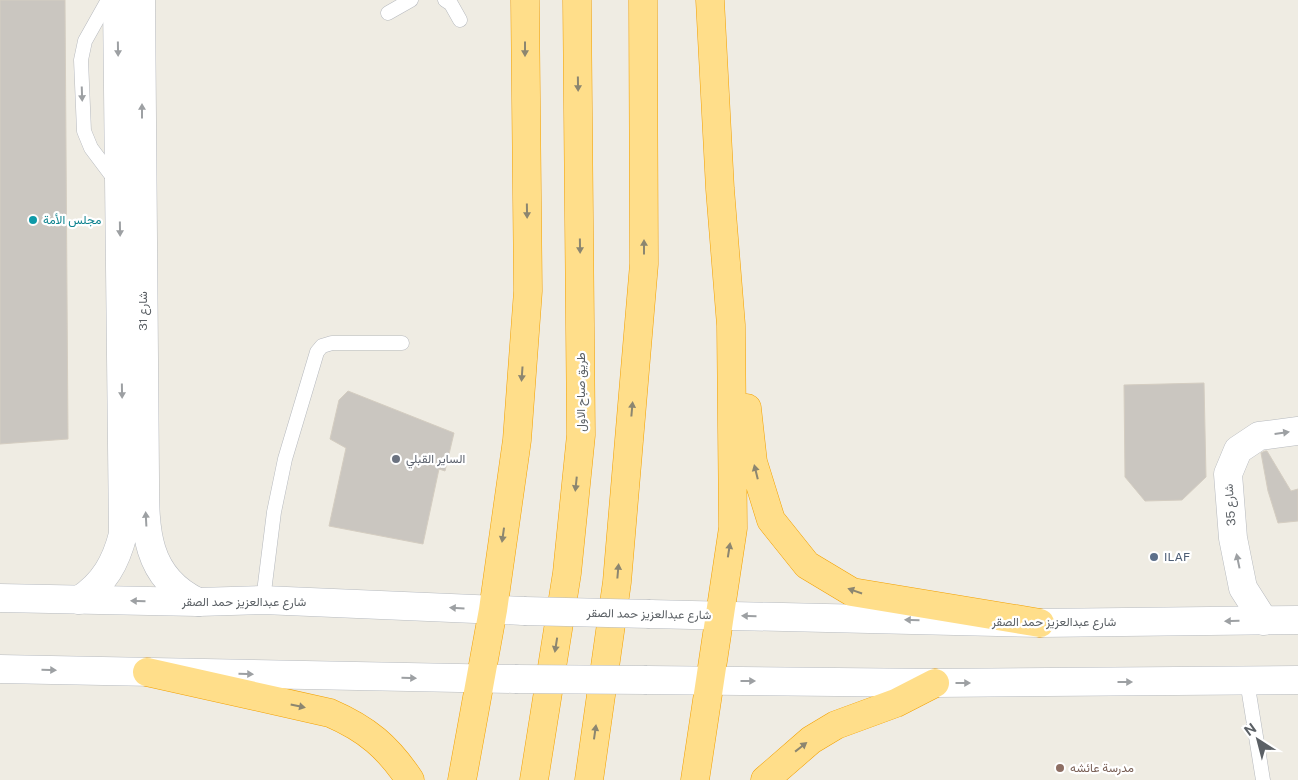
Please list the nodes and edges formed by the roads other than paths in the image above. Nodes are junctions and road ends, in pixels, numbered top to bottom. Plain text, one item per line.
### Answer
1 (108, 0) edge
2 (117, 0) edge
3 (141, 0) edge
4 (411, 0) edge
5 (445, 0) edge
6 (462, 0) edge
7 (525, 0) edge
8 (577, 0) edge
9 (643, 0) edge
10 (695, 0) edge
11 (710, 0) edge
12 (389, 7) edge
13 (130, 139) junction
14 (119, 185) junction
15 (720, 189) junction
16 (726, 264) junction
17 (402, 343) dead end
18 (133, 420) junction
19 (1298, 431) edge
20 (157, 566) junction
21 (110, 568) junction
22 (0, 598) edge
23 (79, 600) junction
24 (263, 600) junction
25 (198, 602) junction
26 (492, 610) junction
27 (718, 615) junction
28 (1298, 620) edge
29 (1264, 621) junction
30 (1040, 623) junction
31 (0, 669) edge
32 (148, 672) junction
33 (480, 680) junction
34 (1298, 680) edge
35 (711, 681) junction
36 (1248, 681) junction
37 (935, 683) junction
38 (410, 780) edge
39 (462, 780) edge
40 (534, 780) edge
41 (588, 780) edge
42 (695, 780) edge
43 (765, 780) edge
44 (1263, 780) edge

1 -> 14 lane
2 -> 13 main road, شارع 31
13 -> 3 main road, شارع 31
4 - 12 lane
5 - 6 lane
7 -> 26 highway
8 -> 40 highway, طريق صباح الاول
41 -> 9 highway
10 - 15 highway
11 - 15 highway
13 - 14 main road, شارع 31
13 - 18 main road, شارع 31
14 -> 18 main road, شارع 31
15 - 16 highway
27 -> 16 highway
30 -> 16 highway
17 - 24 lane
20 -> 18 main road, شارع 31
18 - 21 main road, شارع 31
29 -> 19 main road, شارع 35
20 - 21 main road
20 - 25 main road, شارع 31
21 - 23 main road, شارع 31
22 - 23 main road, شارع عبدالعزيز حمد الصقر
25 -> 23 main road, شارع عبدالعزيز حمد الصقر
24 - 25 main road, شارع عبدالعزيز حمد الصقر
26 -> 24 main road, شارع عبدالعزيز حمد الصقر
26 - 27 main road, شارع عبدالعزيز حمد الصقر, bridge
26 - 33 highway
30 -> 27 main road, شارع عبدالعزيز حمد الصقر
27 - 35 highway
28 - 29 main road, شارع عبدالعزيز حمد الصقر
29 -> 30 main road, شارع عبدالعزيز حمد الصقر
31 -> 32 main road
32 -> 33 main road
32 -> 38 highway
33 - 35 main road, bridge
33 - 39 highway
34 - 36 main road
35 -> 37 main road
35 - 42 highway
37 -> 36 main road
36 - 44 lane
43 -> 37 highway

